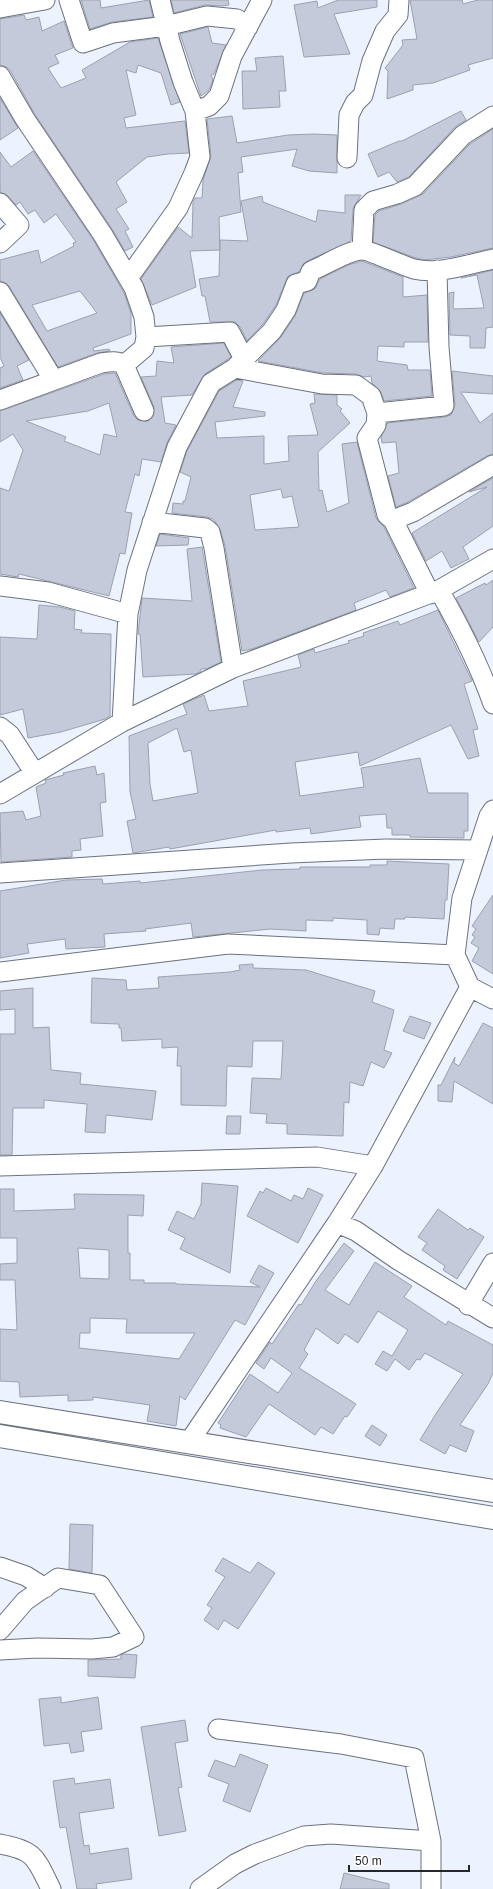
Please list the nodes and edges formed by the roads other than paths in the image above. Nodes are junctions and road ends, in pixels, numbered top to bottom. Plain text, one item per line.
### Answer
1 (46, 0) edge
2 (69, 0) edge
3 (160, 0) edge
4 (262, 0) edge
5 (399, 0) edge
6 (0, 8) edge
7 (166, 26) junction
8 (248, 27) junction
9 (0, 76) edge
10 (195, 110) junction
11 (493, 116) edge
12 (347, 158) dead end
13 (0, 203) edge
14 (0, 243) edge
15 (362, 250) junction
16 (493, 260) edge
17 (437, 270) junction
18 (129, 276) junction
19 (0, 292) edge
20 (146, 337) junction
21 (239, 364) junction
22 (124, 365) junction
23 (54, 379) junction
24 (0, 400) edge
25 (144, 410) dead end
26 (377, 413) junction
27 (493, 464) edge
28 (393, 520) junction
29 (152, 522) junction
30 (493, 559) edge
31 (0, 586) edge
32 (435, 592) junction
33 (128, 614) junction
34 (233, 668) junction
35 (493, 704) edge
36 (122, 722) junction
37 (0, 727) edge
38 (34, 772) junction
39 (0, 794) edge
40 (493, 810) edge
41 (478, 850) junction
42 (0, 873) edge
43 (455, 955) junction
44 (0, 972) edge
45 (470, 987) junction
46 (493, 999) edge
47 (0, 1166) edge
48 (373, 1166) junction
49 (337, 1223) junction
50 (493, 1263) edge
51 (468, 1304) junction
52 (493, 1318) edge
53 (0, 1412) edge
54 (0, 1436) edge
55 (189, 1442) junction
56 (493, 1491) edge
57 (493, 1518) edge
58 (0, 1567) edge
59 (45, 1588) junction
60 (0, 1630) edge
61 (0, 1650) edge
62 (218, 1729) dead end
63 (431, 1841) junction
64 (0, 1844) edge
65 (52, 1889) edge
66 (200, 1889) edge
67 (432, 1889) edge

1 - 6 street
2 - 7 street
3 - 7 street
4 - 8 street
5 - 12 street
7 - 8 street
7 - 10 street
8 - 10 street
9 - 18 street
10 - 18 street
11 - 15 street
13 - 14 street
15 - 17 street
15 - 21 street
16 - 17 street
17 - 26 street
18 - 20 street
19 - 23 street
20 - 21 street
20 - 22 street
21 - 26 street
21 - 29 street
22 - 23 street
22 - 25 street
23 - 24 street
26 - 28 street
27 - 28 street
28 - 32 street
29 - 33 street
29 - 34 street
30 - 32 street
31 - 33 street
32 - 34 street
32 - 35 street
33 - 36 street
34 - 36 street
36 - 38 street
37 - 38 street
38 - 39 street
40 - 41 street
41 - 42 street
41 - 43 street
43 - 44 street
43 - 45 street
45 - 46 street
45 - 48 street
47 - 48 street
48 - 49 street
49 - 51 street
49 - 55 street
50 - 51 street
51 - 52 street
53 - 55 main road
54 - 57 main road
55 - 56 main road
58 - 59 street
59 - 60 street
59 - 61 street
62 - 63 street
63 - 66 street
63 - 67 street
64 - 65 street

